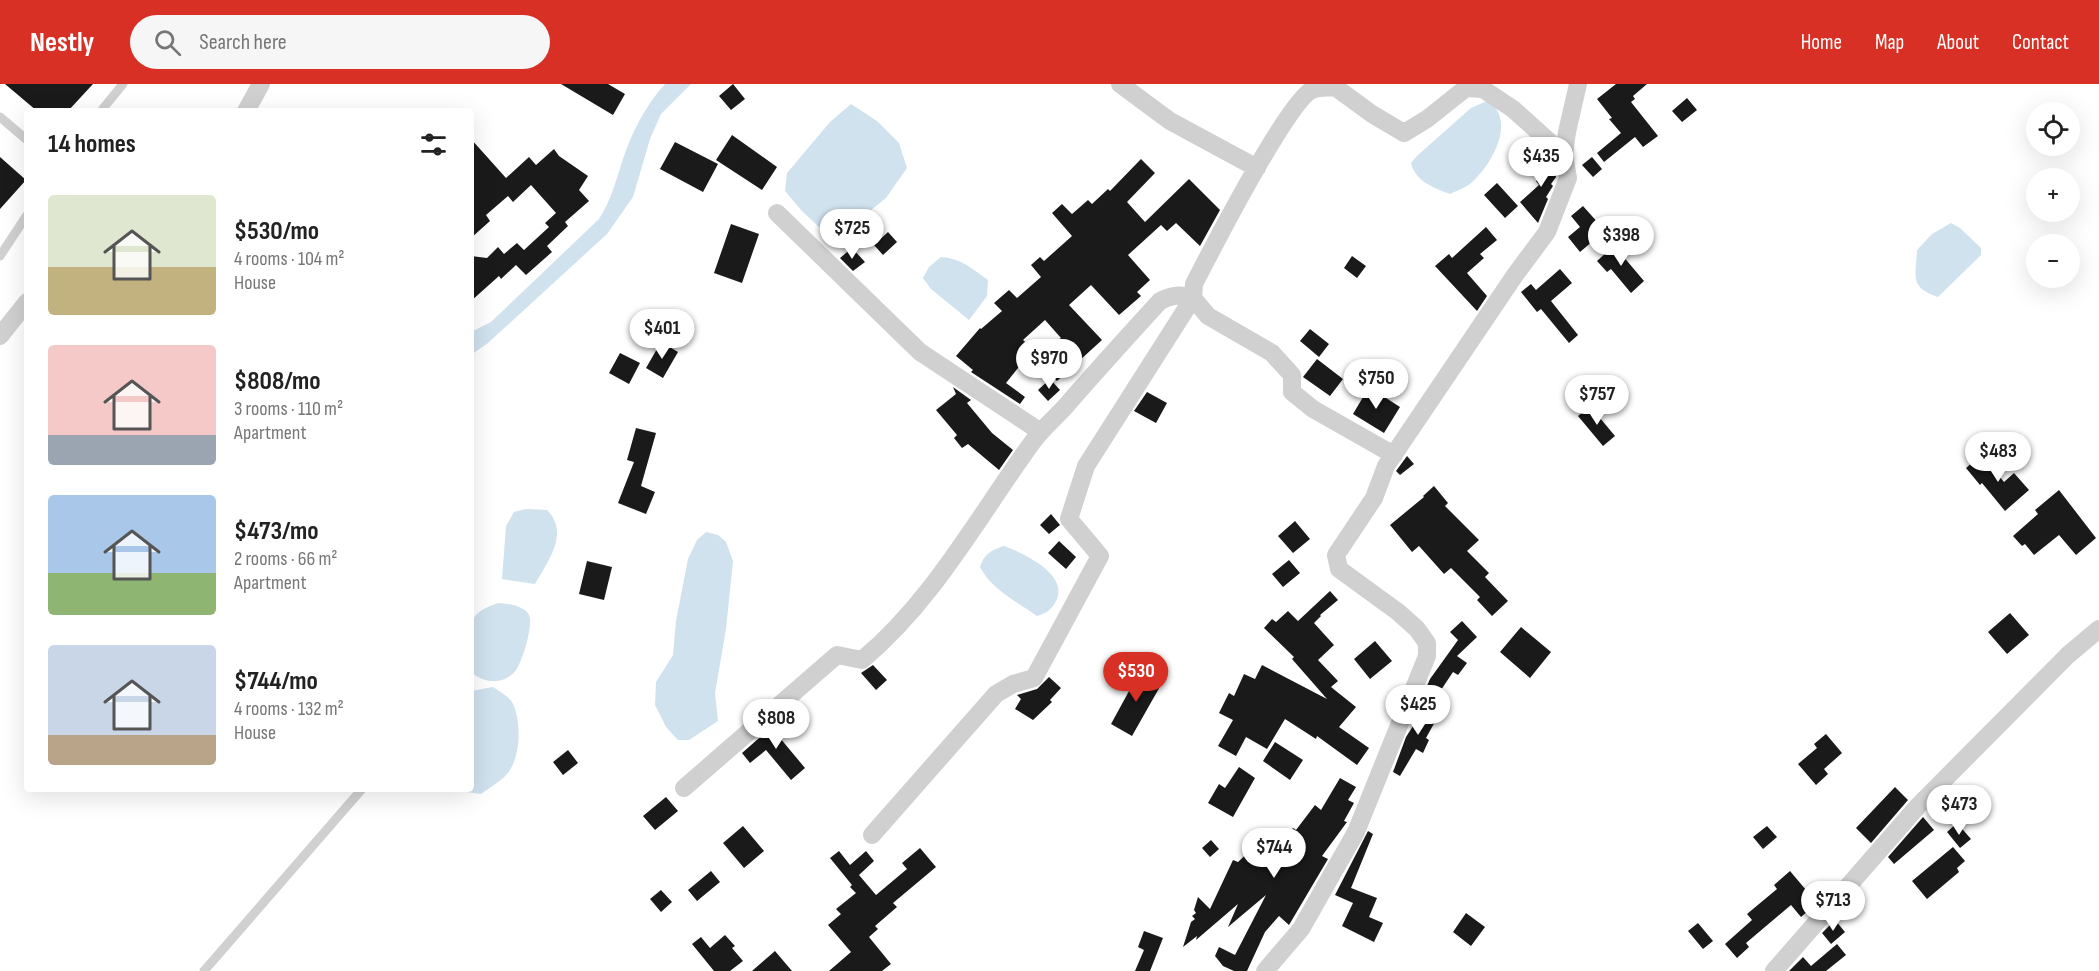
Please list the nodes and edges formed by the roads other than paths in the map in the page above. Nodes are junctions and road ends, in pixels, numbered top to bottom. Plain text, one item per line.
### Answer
1 (123, 84) edge
2 (261, 84) edge
3 (1120, 84) edge
4 (1578, 84) edge
5 (103, 108) edge
6 (248, 108) edge
7 (0, 117) edge
8 (24, 137) edge
9 (1564, 155) junction
10 (1257, 168) junction
11 (777, 213) dead end
12 (24, 220) edge
13 (0, 256) edge
14 (1193, 298) junction
15 (24, 306) edge
16 (0, 336) edge
17 (1041, 432) junction
18 (1394, 455) junction
19 (2099, 628) edge
20 (684, 788) dead end
21 (359, 792) edge
22 (872, 835) dead end
23 (204, 971) edge
24 (1265, 971) edge
25 (1774, 971) edge

1 - 5 lane
2 - 6 street
3 - 10 street
4 - 9 street
7 - 8 lane
9 - 10 street
9 - 18 street
10 - 14 street
11 - 17 street
12 - 13 lane
14 - 17 street
14 - 18 street
14 - 22 street
15 - 16 street
17 - 20 street
18 - 24 street
19 - 25 street
21 - 23 lane

